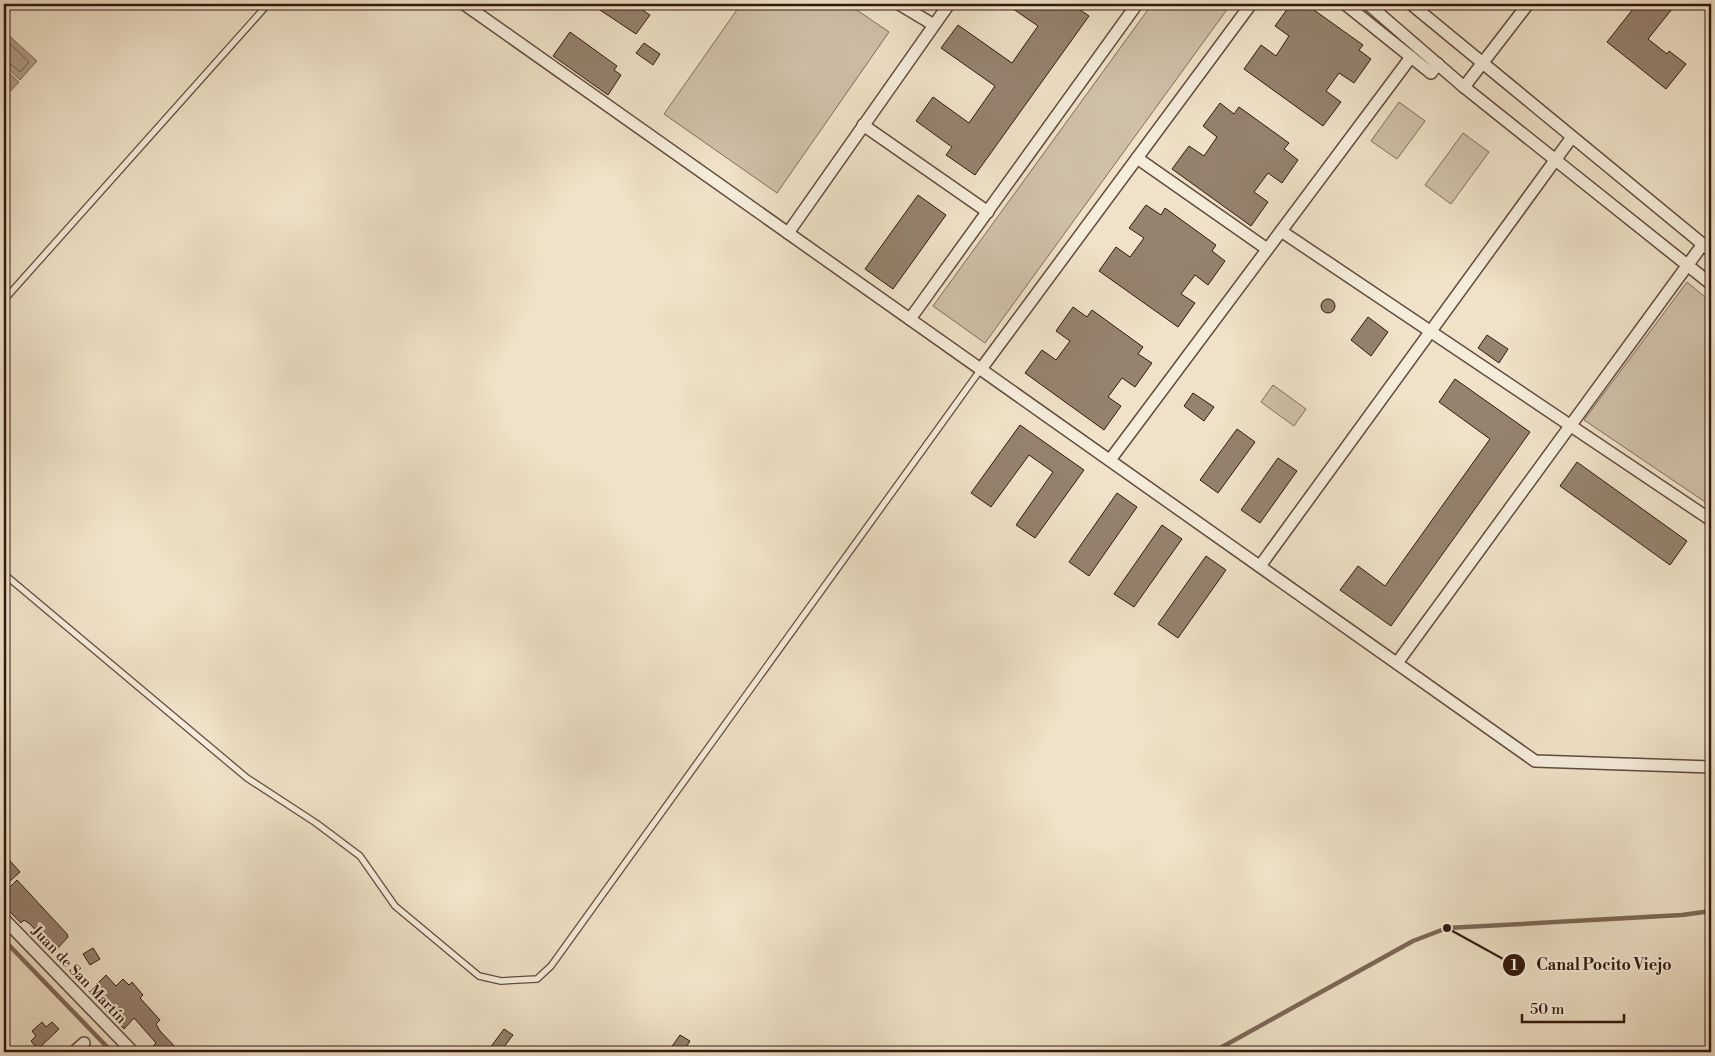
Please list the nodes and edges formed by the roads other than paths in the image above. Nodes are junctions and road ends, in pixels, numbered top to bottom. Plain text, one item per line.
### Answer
1 (268, 4) edge
2 (464, 4) edge
3 (899, 4) edge
4 (949, 4) edge
5 (1137, 4) edge
6 (1251, 4) edge
7 (1345, 4) edge
8 (1368, 4) edge
9 (1411, 4) edge
10 (1528, 4) edge
11 (934, 25) junction
12 (1412, 57) junction
13 (1482, 63) junction
14 (1438, 64) junction
15 (1464, 87) junction
16 (863, 125) junction
17 (1572, 137) junction
18 (1137, 158) junction
19 (1556, 160) junction
20 (988, 212) junction
21 (1281, 231) junction
22 (788, 232) junction
23 (1707, 247) edge
24 (1267, 248) junction
25 (1687, 266) junction
26 (1711, 284) edge
27 (4, 300) edge
28 (910, 319) junction
29 (1431, 332) junction
30 (981, 369) junction
31 (1571, 426) junction
32 (1110, 460) junction
33 (1711, 520) edge
34 (1260, 566) junction
35 (4, 574) edge
36 (1397, 663) junction
37 (1711, 767) edge
38 (4, 919) edge
39 (84, 1043) dead end
40 (74, 1052) edge
41 (133, 1052) edge

1 - 27 lane
2 - 22 street
3 - 11 street
4 - 11 street
5 - 20 street
6 - 18 street
7 - 12 street
8 - 14 street
9 - 13 street
10 - 13 street
11 - 16 street
12 - 14 street
12 - 21 street
13 - 15 street
13 - 17 street
14 - 15 street
15 - 19 street
16 - 20 street
16 - 22 street
17 - 19 street
17 - 23 street
18 - 24 street
18 - 30 street
19 - 25 street
19 - 29 street
20 - 28 street
21 - 24 street
21 - 29 street
22 - 28 street
23 - 25 street
24 - 32 street
25 - 26 street
25 - 31 street
28 - 30 street
29 - 31 street
29 - 34 street
30 - 32 street
30 - 35 lane
31 - 33 street
31 - 36 street
32 - 34 street
34 - 36 street
36 - 37 street
38 - 41 street, Juan de San Martín
39 - 40 street

